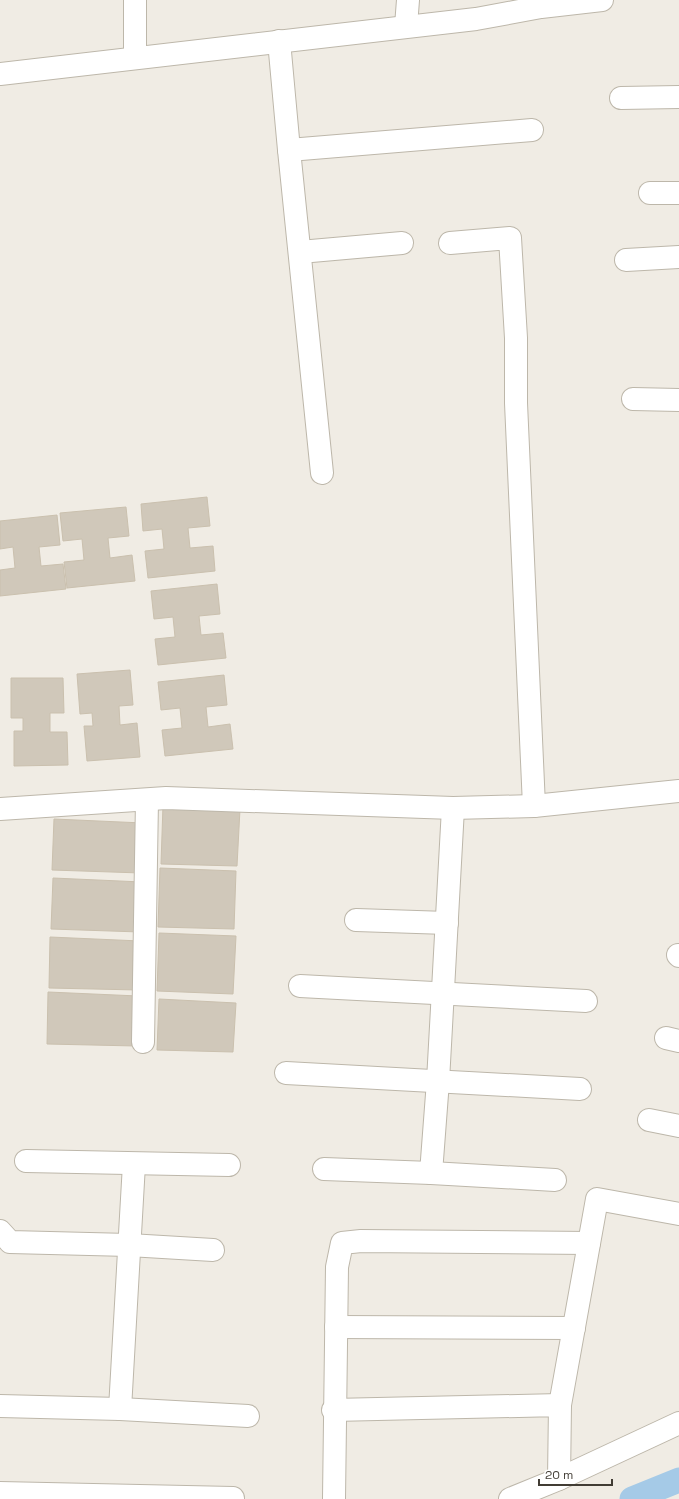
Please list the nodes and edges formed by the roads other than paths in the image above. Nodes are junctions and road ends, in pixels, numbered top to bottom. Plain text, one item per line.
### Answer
1 (135, 0) edge
2 (408, 0) edge
3 (602, 0) edge
4 (541, 4) edge
5 (406, 26) junction
6 (280, 41) junction
7 (135, 58) junction
8 (0, 74) edge
9 (679, 97) edge
10 (620, 98) dead end
11 (532, 130) dead end
12 (289, 150) junction
13 (650, 193) dead end
14 (679, 193) edge
15 (402, 243) dead end
16 (450, 244) dead end
17 (300, 252) junction
18 (679, 257) edge
19 (626, 260) dead end
20 (633, 399) dead end
21 (679, 400) edge
22 (322, 473) dead end
23 (679, 791) edge
24 (147, 800) junction
25 (534, 806) junction
26 (453, 808) junction
27 (0, 809) edge
28 (356, 920) dead end
29 (447, 930) junction
30 (300, 986) dead end
31 (443, 994) junction
32 (586, 1001) dead end
33 (143, 1042) dead end
34 (286, 1073) dead end
35 (438, 1081) junction
36 (580, 1089) dead end
37 (650, 1120) dead end
38 (679, 1126) edge
39 (26, 1161) dead end
40 (134, 1164) junction
41 (230, 1165) dead end
42 (324, 1169) dead end
43 (432, 1174) junction
44 (555, 1180) dead end
45 (679, 1214) edge
46 (0, 1231) edge
47 (589, 1243) junction
48 (129, 1245) junction
49 (213, 1250) dead end
50 (336, 1327) junction
51 (574, 1328) junction
52 (560, 1405) junction
53 (0, 1406) edge
54 (120, 1409) junction
55 (334, 1410) junction
56 (248, 1416) dead end
57 (679, 1423) edge
58 (559, 1479) junction
59 (0, 1493) edge
60 (233, 1498) dead end
61 (334, 1499) edge
62 (510, 1499) edge

1 - 7 street
2 - 5 street
3 - 4 street
4 - 5 street
5 - 6 street
6 - 7 street
6 - 12 street
7 - 8 street
9 - 10 street
11 - 12 street
12 - 17 street
13 - 14 street
15 - 17 street
16 - 25 street
17 - 22 street
18 - 19 street
20 - 21 street
23 - 25 street
24 - 26 street
24 - 27 street
24 - 33 street
25 - 26 street
26 - 29 street
28 - 29 street
29 - 31 street
30 - 31 street
31 - 32 street
31 - 35 street
34 - 35 street
35 - 36 street
35 - 43 street
37 - 38 street
39 - 40 street
40 - 41 street
40 - 48 street
42 - 43 street
43 - 44 street
45 - 47 street
46 - 48 street
47 - 50 street
47 - 51 street
48 - 49 street
48 - 54 street
50 - 51 street
50 - 55 street
51 - 52 street
52 - 55 street
52 - 58 street
53 - 54 street
54 - 56 street
55 - 61 street
57 - 58 street
58 - 62 street
59 - 60 street

